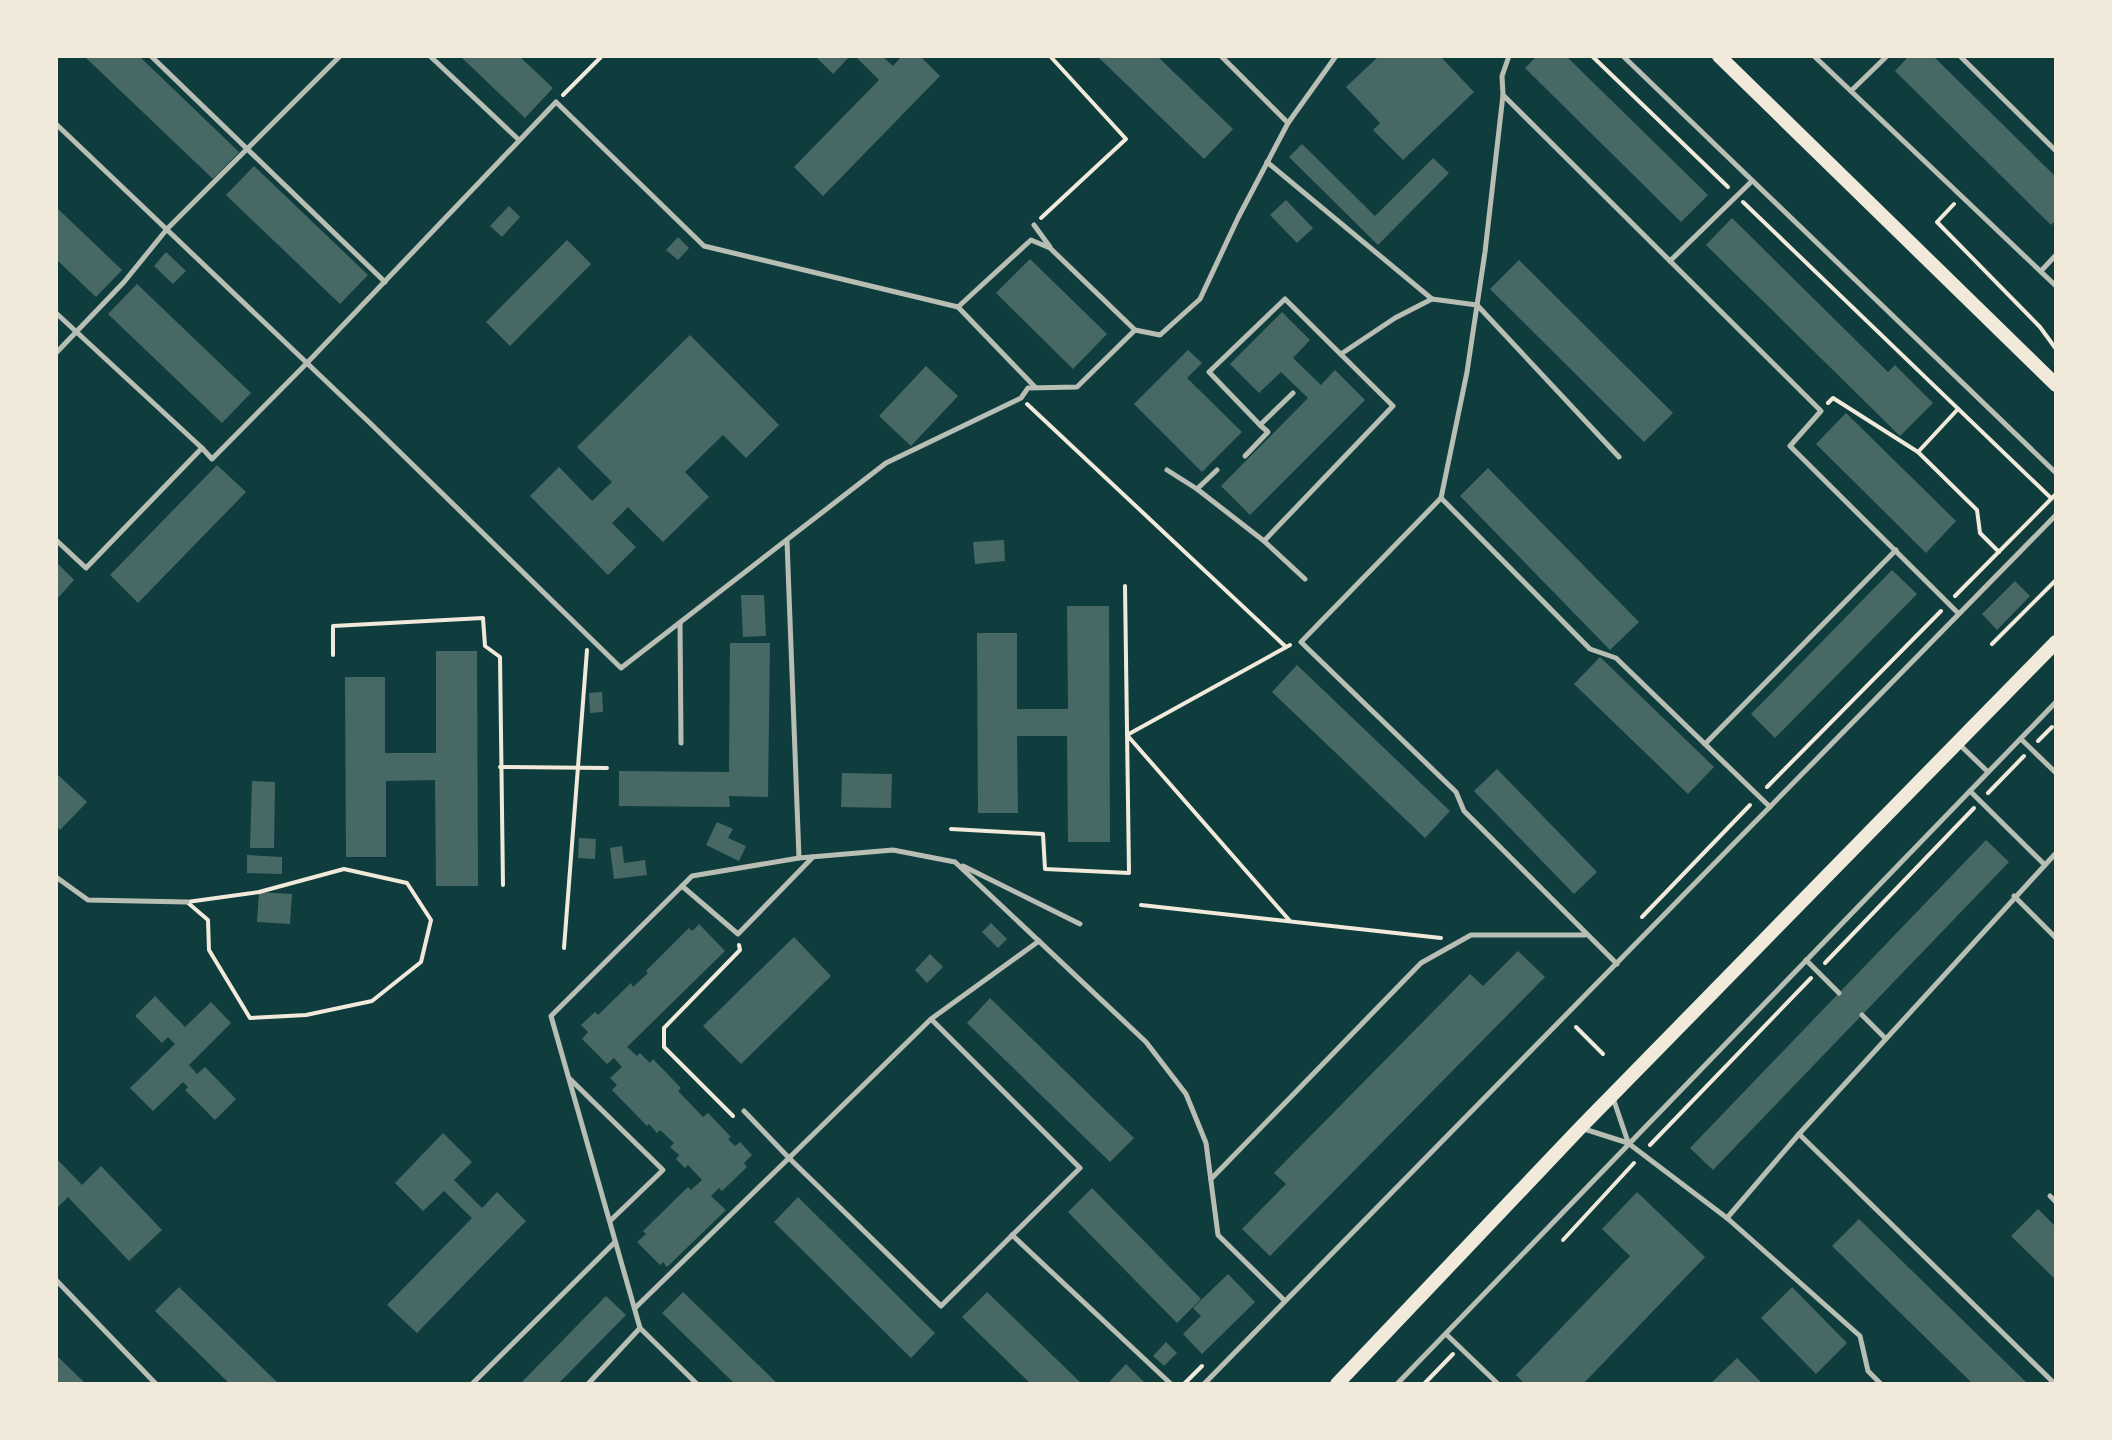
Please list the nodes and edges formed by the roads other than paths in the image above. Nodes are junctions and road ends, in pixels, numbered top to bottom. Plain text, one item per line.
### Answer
1 (151, 56) edge
2 (340, 56) edge
3 (430, 56) edge
4 (1221, 56) edge
5 (1336, 56) edge
6 (1509, 56) edge
7 (1623, 56) edge
8 (1719, 56) edge
9 (1814, 56) edge
10 (1887, 56) edge
11 (1960, 56) edge
12 (1851, 91) junction
13 (1503, 95) junction
14 (1288, 123) junction
15 (56, 124) edge
16 (519, 140) junction
17 (247, 149) junction
18 (2056, 151) edge
19 (1267, 162) junction
20 (1752, 181) junction
21 (1034, 225) road end
22 (167, 229) junction
23 (1050, 248) junction
24 (2056, 255) edge
25 (1670, 261) junction
26 (2041, 271) junction
27 (385, 282) junction
28 (2056, 286) edge
29 (1432, 299) junction
30 (1477, 305) junction
31 (958, 307) junction
32 (56, 313) edge
33 (1135, 330) junction
34 (76, 332) junction
35 (56, 353) edge
36 (1341, 354) junction
37 (306, 364) junction
38 (2056, 385) edge
39 (1036, 388) junction
40 (1293, 393) dead end
41 (1260, 425) junction
42 (202, 448) junction
43 (1245, 456) dead end
44 (1619, 457) dead end
45 (1167, 470) dead end
46 (1217, 470) dead end
47 (2056, 473) edge
48 (1197, 489) junction
49 (1441, 498) junction
50 (2056, 515) edge
51 (56, 540) edge
52 (787, 540) junction
53 (1264, 541) junction
54 (1896, 550) junction
55 (1305, 579) dead end
56 (1958, 613) junction
57 (680, 622) junction
58 (2056, 642) edge
59 (2056, 702) edge
60 (2021, 739) junction
61 (1958, 742) junction
62 (681, 743) dead end
63 (1705, 744) junction
64 (1988, 772) junction
65 (2056, 773) edge
66 (1970, 791) junction
67 (1770, 807) junction
68 (2056, 853) edge
69 (813, 857) junction
70 (799, 858) junction
71 (955, 862) junction
72 (2045, 865) junction
73 (56, 877) edge
74 (682, 886) junction
75 (2014, 896) junction
76 (187, 902) road end
77 (1080, 924) dead end
78 (1585, 935) junction
79 (2056, 938) edge
80 (1039, 941) junction
81 (1806, 960) junction
82 (1617, 964) junction
83 (1839, 993) dead end
84 (1862, 1015) dead end
85 (931, 1019) junction
86 (1885, 1038) junction
87 (569, 1079) junction
88 (1612, 1096) junction
89 (744, 1111) dead end
90 (1580, 1128) junction
91 (1799, 1134) junction
92 (1628, 1143) junction
93 (789, 1158) junction
94 (1210, 1179) junction
95 (2050, 1196) dead end
96 (2056, 1202) edge
97 (1727, 1218) junction
98 (610, 1221) junction
99 (1012, 1235) junction
100 (616, 1241) junction
101 (56, 1280) edge
102 (1285, 1301) junction
103 (635, 1308) junction
104 (640, 1328) junction
105 (1446, 1334) junction
106 (156, 1384) edge
107 (472, 1384) edge
108 (588, 1384) edge
109 (697, 1384) edge
110 (1171, 1384) edge
111 (1204, 1384) edge
112 (1337, 1384) edge
113 (1397, 1384) edge
114 (1498, 1384) edge
115 (1881, 1384) edge
116 (2055, 1384) edge

1 - 17 lane
2 - 17 lane
3 - 16 lane
4 - 14 lane
5 - 14 lane
6 - 13 lane
7 - 20 lane
8 - 38 main road
9 - 12 lane
10 - 12 lane
11 - 18 lane
12 - 26 lane
13 - 25 lane
13 - 30 lane
14 - 19 lane
15 - 22 lane
16 - 27 lane
16 - 31 lane
17 - 22 lane
17 - 27 lane
19 - 29 lane
19 - 33 lane
20 - 25 lane
20 - 47 lane
21 - 23 lane
22 - 34 lane
22 - 37 lane
23 - 31 lane
23 - 33 lane
24 - 26 lane
25 - 54 lane
26 - 28 lane
27 - 37 lane
29 - 30 lane
29 - 36 lane
30 - 44 lane
30 - 49 lane
31 - 39 lane
32 - 34 lane
33 - 39 lane
34 - 35 lane
34 - 42 lane
36 - 41 lane
36 - 53 lane
37 - 42 lane
37 - 57 lane
39 - 52 lane
40 - 41 lane
41 - 43 lane
42 - 51 lane
45 - 48 lane
46 - 48 lane
48 - 53 lane
49 - 63 lane
49 - 78 lane
50 - 56 lane
52 - 57 lane
52 - 70 lane
53 - 55 lane
54 - 56 lane
54 - 63 lane
56 - 67 lane
57 - 62 lane
58 - 61 main road
59 - 60 lane
60 - 64 lane
60 - 65 lane
61 - 64 lane
61 - 88 main road
63 - 67 lane
64 - 66 lane
66 - 72 lane
66 - 81 lane
67 - 82 lane
68 - 72 lane
69 - 70 lane
69 - 71 lane
69 - 74 lane
70 - 74 lane
71 - 77 lane
71 - 80 lane
72 - 75 lane
73 - 76 lane
74 - 87 lane
75 - 79 lane
75 - 86 lane
78 - 82 lane
78 - 94 lane
80 - 85 lane
80 - 94 lane
81 - 83 lane
81 - 92 lane
82 - 102 lane
84 - 86 lane
85 - 93 lane
85 - 99 lane
86 - 91 lane
87 - 98 lane
87 - 98 lane
88 - 90 main road
88 - 92 lane
89 - 93 lane
90 - 92 lane
90 - 112 main road
91 - 97 lane
91 - 116 lane
92 - 97 lane
92 - 105 lane
93 - 99 lane
93 - 103 lane
94 - 102 lane
95 - 96 lane
97 - 115 lane
98 - 100 lane
99 - 110 lane
100 - 103 lane
100 - 107 lane
101 - 106 lane
102 - 111 lane
103 - 104 lane
104 - 108 lane
104 - 109 lane
105 - 113 lane
105 - 114 lane

